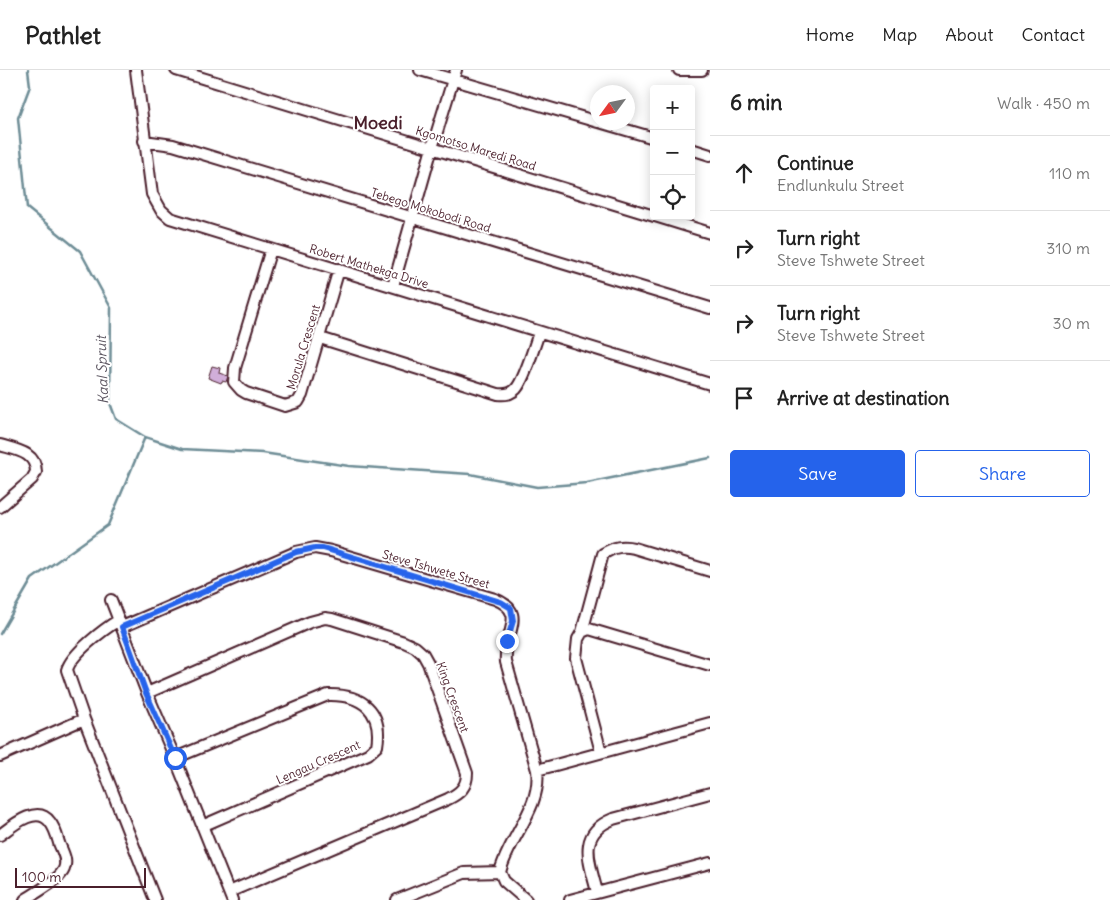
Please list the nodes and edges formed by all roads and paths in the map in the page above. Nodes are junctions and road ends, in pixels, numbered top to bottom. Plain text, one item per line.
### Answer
1 (136, 70) edge
2 (176, 70) edge
3 (420, 70) edge
4 (679, 70) edge
5 (702, 70) edge
6 (455, 75) edge
7 (590, 119) edge
8 (626, 130) edge
9 (650, 137) edge
10 (144, 141) junction
11 (432, 148) junction
12 (695, 150) edge
13 (710, 155) edge
14 (650, 215) edge
15 (413, 217) junction
16 (667, 220) edge
17 (710, 233) edge
18 (271, 249) junction
19 (339, 269) junction
20 (393, 286) junction
21 (710, 308) edge
22 (539, 333) junction
23 (320, 338) junction
24 (710, 384) edge
25 (0, 445) edge
26 (0, 507) edge
27 (710, 571) edge
28 (110, 600) dead end
29 (120, 623) junction
30 (582, 632) junction
31 (710, 665) edge
32 (146, 693) junction
33 (84, 719) junction
34 (710, 724) edge
35 (601, 752) junction
36 (0, 756) edge
37 (175, 758) junction
38 (537, 770) junction
39 (710, 793) edge
40 (202, 826) junction
41 (0, 835) edge
42 (710, 863) edge
43 (500, 872) junction
44 (597, 892) junction
45 (231, 896) edge
46 (25, 900) edge
47 (155, 900) edge
48 (397, 900) edge
49 (526, 900) edge
50 (570, 900) edge

1 - 10 street, Robert Mathekga Drive
2 - 11 street, Kgomotso Maredi Road
3 - 6 street
4 - 5 street
6 - 7 street
6 - 11 street
8 - 9 street
10 - 15 street, Tebego Mokobodi Road
10 - 18 street, Robert Mathekga Drive
11 - 14 street, Kgomotso Maredi Road
11 - 15 street
12 - 13 street
15 - 20 street
15 - 21 street, Tebego Mokobodi Road
16 - 17 street, Kgomotso Maredi Road
18 - 19 street, Robert Mathekga Drive
18 - 23 street, Morula Crescent
19 - 20 street, Robert Mathekga Drive
19 - 23 street, Morula Crescent
20 - 22 street, Robert Mathekga Drive
22 - 23 street
22 - 24 street, Robert Mathekga Drive
25 - 26 street
27 - 30 street
28 - 29 street
29 - 32 street
29 - 33 street
29 - 38 street, Steve Tshwete Street
30 - 31 street
30 - 35 street
32 - 37 street
32 - 45 street, King Crescent
33 - 36 street
33 - 47 street
34 - 35 street
35 - 38 street
37 - 40 street
37 - 40 street, Lengau Crescent
38 - 43 street, Steve Tshwete Street
39 - 44 street
40 - 45 street
41 - 46 street
42 - 44 street
43 - 48 street
43 - 49 street
44 - 50 street

